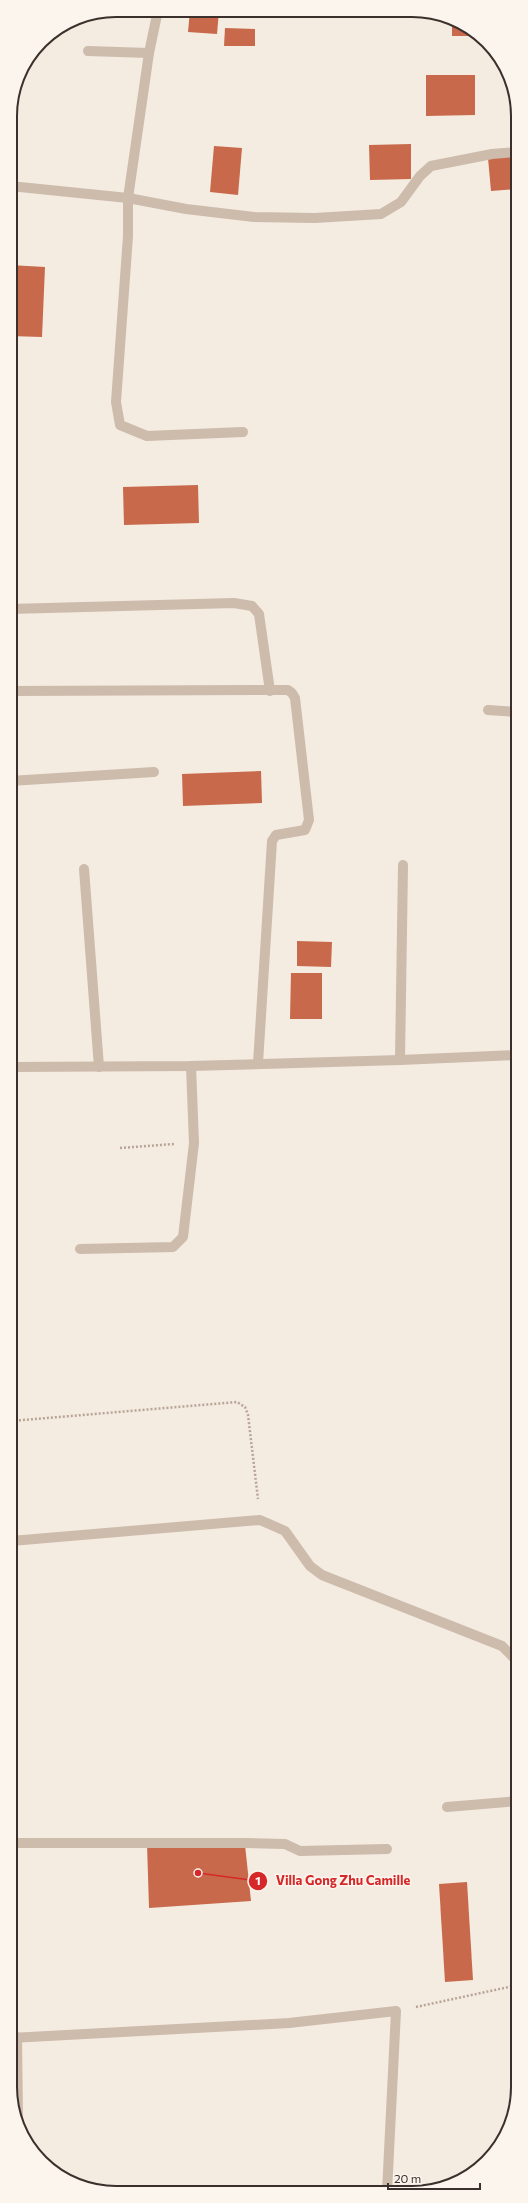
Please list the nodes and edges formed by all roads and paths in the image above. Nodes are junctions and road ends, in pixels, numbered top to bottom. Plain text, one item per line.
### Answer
1 (157, 17) edge
2 (88, 51) dead end
3 (149, 53) junction
4 (511, 152) edge
5 (17, 187) edge
6 (128, 198) junction
7 (243, 432) dead end
8 (17, 609) edge
9 (270, 690) junction
10 (17, 691) edge
11 (488, 710) dead end
12 (511, 712) edge
13 (154, 772) dead end
14 (17, 781) edge
15 (403, 865) dead end
16 (84, 869) dead end
17 (511, 1055) edge
18 (400, 1060) junction
19 (258, 1063) junction
20 (191, 1066) junction
21 (17, 1067) edge
22 (99, 1067) junction
23 (194, 1143) junction
24 (120, 1148) dead end
25 (80, 1249) dead end
26 (17, 1420) edge
27 (260, 1520) junction
28 (17, 1541) edge
29 (511, 1655) edge
30 (511, 1802) edge
31 (447, 1807) dead end
32 (17, 1843) edge
33 (387, 1849) dead end
34 (511, 1986) edge
35 (396, 2011) junction
36 (17, 2038) edge
37 (387, 2186) edge

1 - 3 street
2 - 3 street
3 - 6 street
4 - 6 street
5 - 6 street
6 - 7 street
8 - 9 street
9 - 10 street
9 - 19 street
11 - 12 street
13 - 14 street
15 - 18 street
16 - 22 street
17 - 18 street
18 - 19 street
19 - 20 street
20 - 22 street
20 - 23 street
21 - 22 street
23 - 24 path
23 - 25 street
26 - 27 path
27 - 28 street
27 - 29 street
30 - 31 street
32 - 33 street
34 - 35 path
35 - 36 street
35 - 37 street

